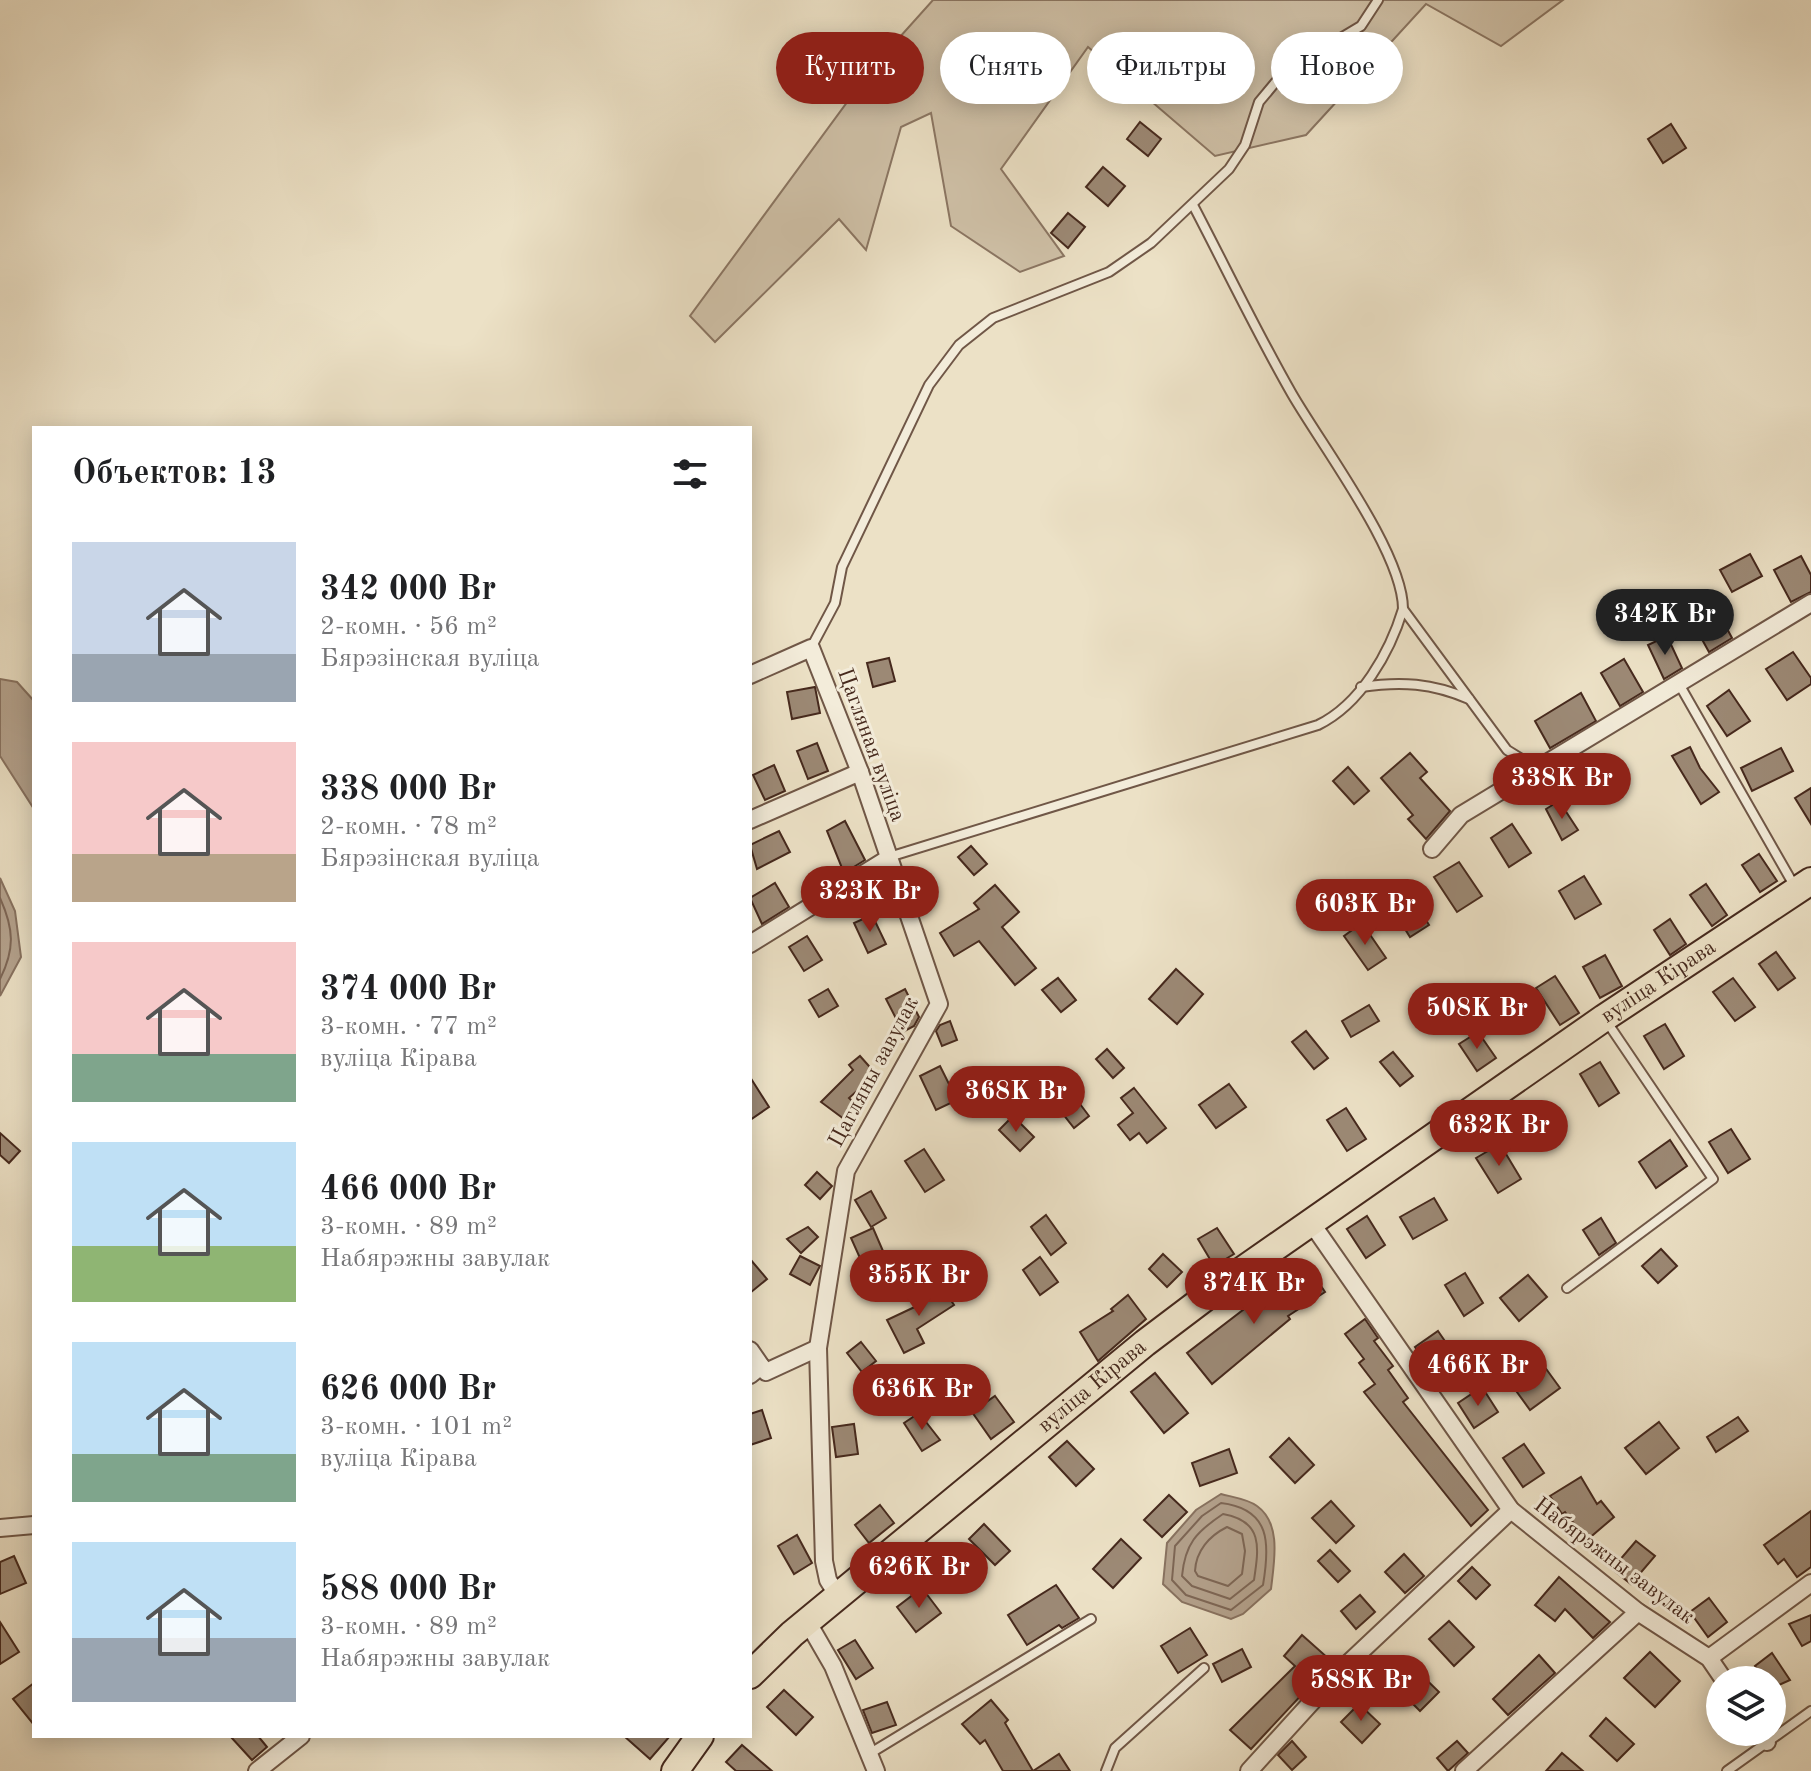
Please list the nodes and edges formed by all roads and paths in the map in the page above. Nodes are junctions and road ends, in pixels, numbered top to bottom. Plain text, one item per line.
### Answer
1 (1378, 0) edge
2 (1193, 205) junction
3 (1811, 603) edge
4 (1403, 609) junction
5 (811, 648) junction
6 (752, 674) edge
7 (1678, 683) junction
8 (1361, 687) junction
9 (1472, 700) junction
10 (1538, 769) junction
11 (860, 772) junction
12 (752, 819) edge
13 (1432, 849) dead end
14 (889, 858) junction
15 (1804, 886) edge
16 (752, 943) edge
17 (1604, 1018) junction
18 (1310, 1221) junction
19 (1567, 1288) dead end
20 (818, 1348) junction
21 (756, 1370) edge
22 (1511, 1510) junction
23 (32, 1525) edge
24 (0, 1528) edge
25 (1811, 1583) edge
26 (838, 1596) junction
27 (1638, 1612) junction
28 (1091, 1619) dead end
29 (807, 1621) junction
30 (1709, 1658) junction
31 (1714, 1666) edge
32 (1204, 1668) dead end
33 (752, 1673) edge
34 (1811, 1711) edge
35 (1786, 1725) edge
36 (298, 1738) edge
37 (699, 1738) edge
38 (1753, 1746) edge
39 (868, 1754) junction
40 (257, 1771) edge
41 (675, 1771) edge
42 (876, 1771) edge
43 (1106, 1771) edge
44 (1249, 1771) edge
45 (1464, 1771) edge
46 (1727, 1771) edge

1 - 2 lane
2 - 4 lane
2 - 5 lane
3 - 7 street
4 - 8 lane
4 - 9 lane
5 - 6 street, Цагляная вуліца
5 - 11 street, Цагляная вуліца
7 - 10 street
7 - 15 lane
8 - 9 lane
8 - 14 lane
9 - 10 lane
10 - 13 street
11 - 12 street
11 - 14 street, Цагляная вуліца
14 - 16 street, Цагляная вуліца
14 - 20 street, Цагляны завулак
15 - 17 main road, вуліца Кірава
17 - 18 main road, вуліца Кірава
17 - 19 lane
18 - 22 street, Набярэжны завулак
18 - 26 main road, вуліца Кірава
20 - 21 street
20 - 26 street, Цагляны завулак
22 - 27 street, Набярэжны завулак
22 - 44 street, Набярэжны завулак
23 - 24 street
25 - 30 street
26 - 29 main road, вуліца Кірава
27 - 30 street, Набярэжны завулак
27 - 45 street
28 - 39 lane
29 - 33 main road, вуліца Кірава
29 - 39 street
30 - 31 street, Набярэжны завулак
32 - 43 lane
34 - 35 lane
36 - 40 street
37 - 41 main road
38 - 46 lane
39 - 42 street

